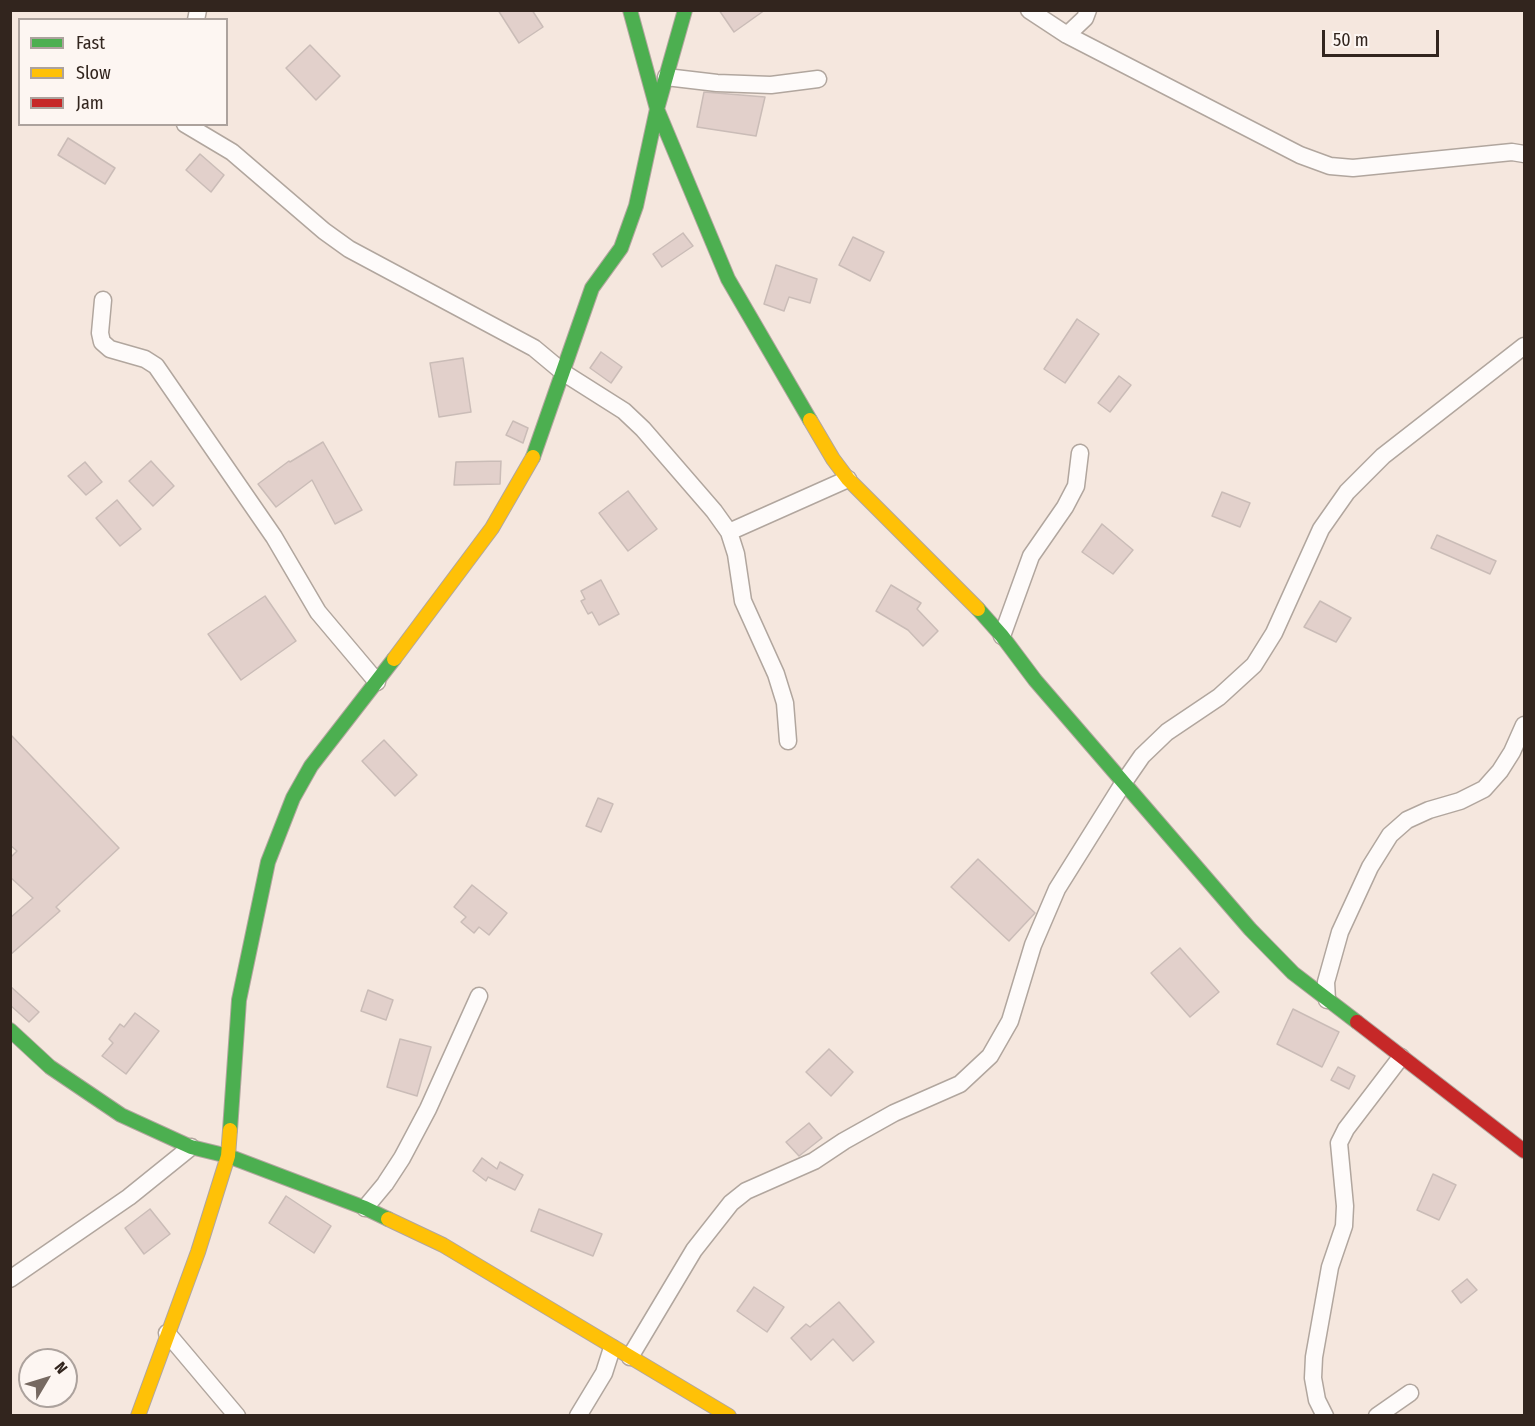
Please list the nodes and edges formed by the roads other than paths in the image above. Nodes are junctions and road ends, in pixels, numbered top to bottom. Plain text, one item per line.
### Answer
1 (630, 10) edge
2 (685, 10) edge
3 (1029, 10) edge
4 (1088, 10) edge
5 (1067, 35) junction
6 (666, 77) junction
7 (818, 79) dead end
8 (657, 109) junction
9 (187, 126) edge
10 (1524, 154) edge
11 (103, 300) dead end
12 (1524, 346) edge
13 (564, 373) junction
14 (1080, 453) dead end
15 (848, 479) junction
16 (729, 532) junction
17 (1002, 636) junction
18 (377, 682) junction
19 (1524, 725) edge
20 (788, 741) dead end
21 (1124, 782) junction
22 (480, 996) dead end
23 (1327, 1000) junction
24 (10, 1030) edge
25 (18, 1047) edge
26 (1401, 1057) junction
27 (1522, 1144) edge
28 (190, 1147) junction
29 (228, 1156) junction
30 (365, 1208) junction
31 (10, 1279) edge
32 (167, 1333) junction
33 (612, 1348) junction
34 (630, 1358) junction
35 (1410, 1393) dead end
36 (138, 1416) edge
37 (237, 1416) edge
38 (578, 1416) edge
39 (729, 1416) edge
40 (1325, 1416) edge
41 (1377, 1416) edge

1 - 8 street
2 - 6 street
3 - 5 street
4 - 5 street
5 - 10 street
6 - 7 street
6 - 8 street
8 - 13 street
8 - 15 street
9 - 13 street
11 - 18 street
12 - 21 street
13 - 16 street
13 - 18 street
14 - 17 street
15 - 16 street
15 - 17 street
16 - 20 street
17 - 21 street
18 - 29 street
19 - 23 street
21 - 23 street
21 - 34 street
22 - 30 street
23 - 26 street
24 - 25 street
25 - 28 street
26 - 27 street
26 - 40 street
28 - 29 street
28 - 31 street
29 - 30 street
29 - 32 street
30 - 33 street
32 - 36 street
32 - 37 street
33 - 34 street
33 - 38 street
34 - 39 street
35 - 41 street

